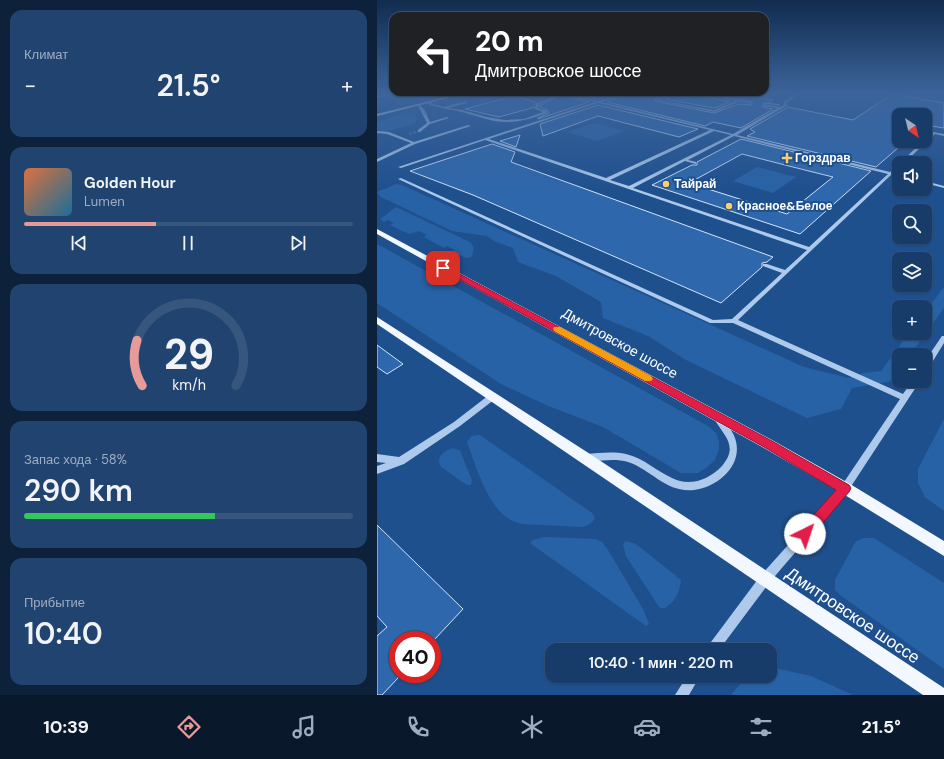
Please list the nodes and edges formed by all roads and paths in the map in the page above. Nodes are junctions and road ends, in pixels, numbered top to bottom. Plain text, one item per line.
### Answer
1 (425, 126) edge
2 (468, 126) edge
3 (524, 126) edge
4 (698, 126) edge
5 (748, 126) edge
6 (713, 130) junction
7 (427, 131) dead end
8 (377, 132) edge
9 (433, 133) dead end
10 (409, 134) tunnel mouth
11 (944, 134) edge
12 (734, 135) junction
13 (439, 136) junction
14 (399, 137) junction
15 (485, 139) junction
16 (414, 143) junction
17 (909, 156) edge
18 (684, 160) junction
19 (377, 161) edge
20 (695, 163) dead end
21 (400, 167) dead end
22 (891, 173) joint
23 (400, 179) dead end
24 (606, 180) junction
25 (932, 184) edge
26 (944, 187) edge
27 (629, 188) junction
28 (377, 231) edge
29 (810, 250) junction
30 (765, 265) dead end
31 (785, 272) junction
32 (377, 320) edge
33 (734, 321) junction
34 (944, 338) edge
35 (932, 356) edge
36 (911, 388) edge
37 (492, 397) junction
38 (905, 398) junction
39 (715, 415) junction
40 (377, 458) edge
41 (586, 458) junction
42 (401, 461) junction
43 (377, 470) edge
44 (845, 488) junction
45 (944, 549) edge
46 (765, 579) junction
47 (717, 643) edge
48 (689, 683) edge
49 (681, 695) edge
50 (939, 695) edge

1 - 7 street
2 - 13 street
3 - 15 street
4 - 6 street
5 - 12 street
6 - 12 street
6 - 24 street
8 - 14 street
9 - 13 street
10 - 14 street
11 - 17 street
12 - 18 street
12 - 22 street
13 - 16 street
14 - 16 street
15 - 21 street
15 - 24 street
16 - 19 street
18 - 20 street
18 - 27 street
22 - 29 street
23 - 33 street
24 - 27 street
25 - 26 street
27 - 29 street
28 - 39 main road, Дмитровское шоссе
29 - 31 street
30 - 31 street
31 - 33 street
32 - 37 main road, Дмитровское шоссе
33 - 38 street
34 - 35 street
36 - 38 street
37 - 41 main road, Дмитровское шоссе
37 - 42 street
38 - 44 street
39 - 41 street
39 - 44 main road, Дмитровское шоссе
40 - 42 street
41 - 46 main road, Дмитровское шоссе
42 - 43 street
44 - 45 main road, Дмитровское шоссе
44 - 46 street, Дмитровское шоссе
46 - 47 street
46 - 50 main road, Дмитровское шоссе
48 - 49 street

